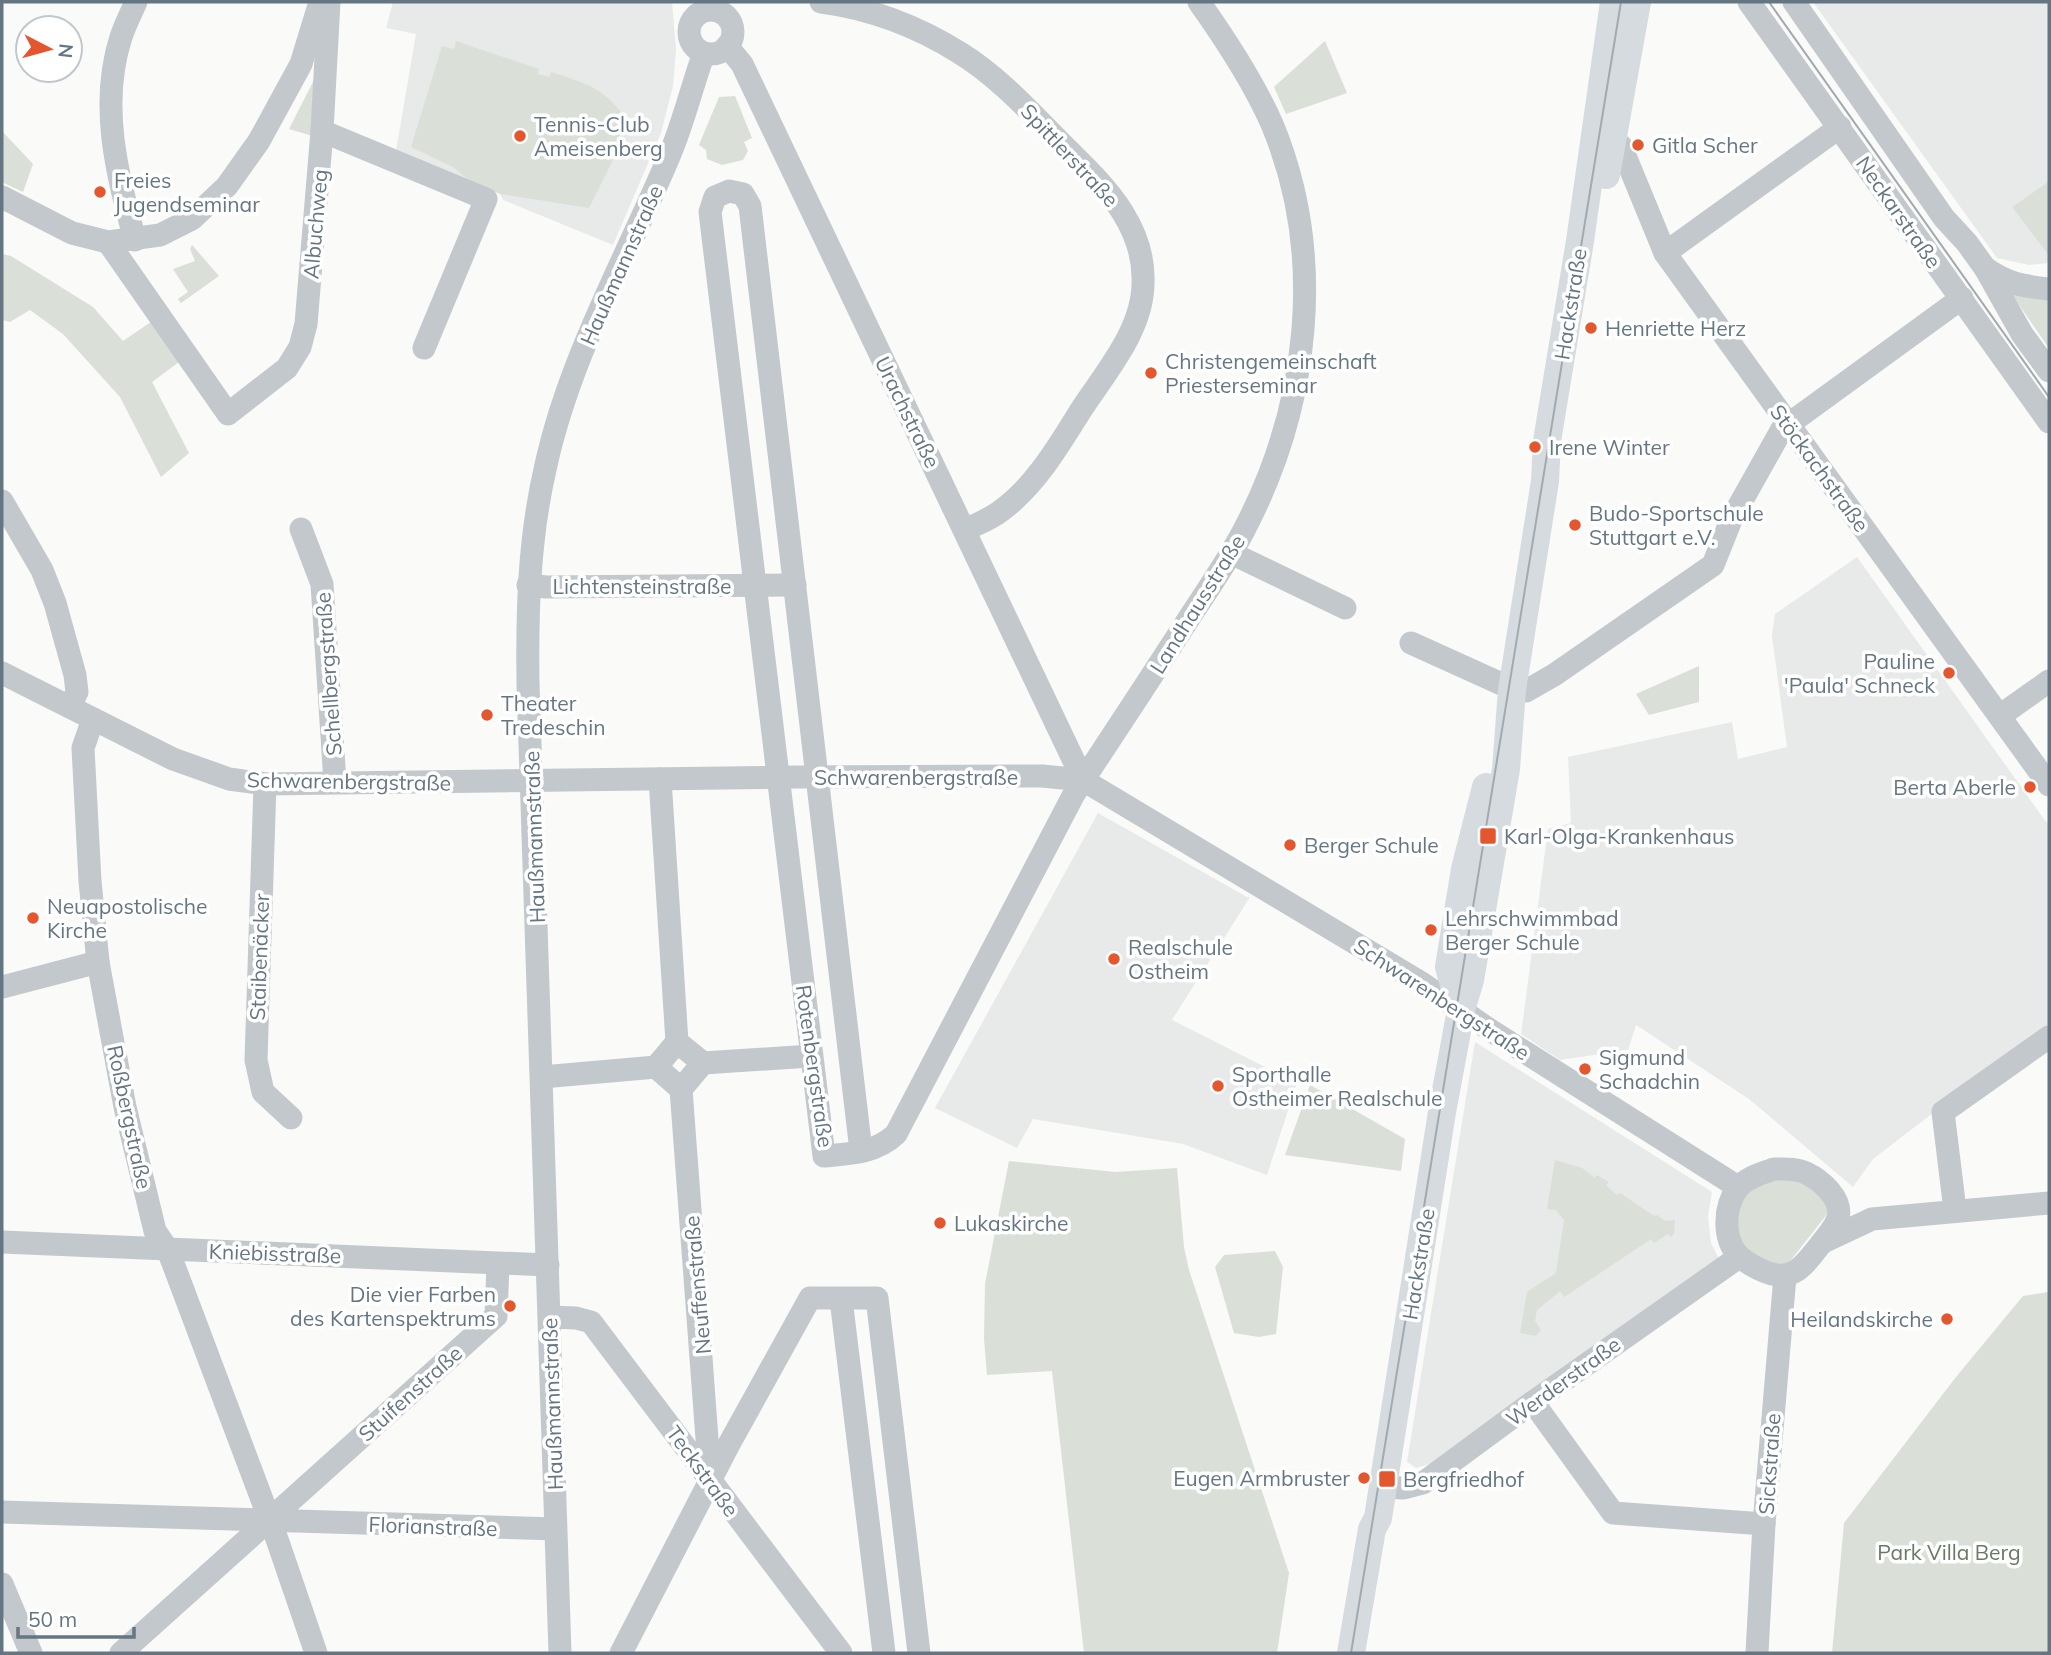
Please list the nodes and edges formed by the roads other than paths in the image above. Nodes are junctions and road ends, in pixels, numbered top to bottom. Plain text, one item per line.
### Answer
1 (136, 2) edge
2 (320, 2) edge
3 (329, 2) edge
4 (821, 2) edge
5 (1199, 2) edge
6 (1614, 2) edge
7 (1637, 2) edge
8 (1749, 2) edge
9 (1794, 2) edge
10 (702, 6) edge
11 (732, 9) edge
12 (727, 46) junction
13 (704, 53) junction
14 (1840, 127) junction
15 (322, 131) junction
16 (1603, 144) junction
17 (2, 197) edge
18 (135, 240) junction
19 (108, 242) junction
20 (1665, 253) junction
21 (1985, 268) junction
22 (2049, 289) edge
23 (1962, 298) junction
24 (424, 348) dead end
25 (2049, 371) edge
26 (771, 388) junction
27 (734, 393) junction
28 (2049, 422) edge
29 (1788, 424) junction
30 (2, 501) edge
31 (301, 528) dead end
32 (965, 530) junction
33 (1231, 553) junction
34 (528, 585) junction
35 (795, 585) junction
36 (757, 586) junction
37 (1345, 608) dead end
38 (1411, 643) dead end
39 (2, 673) edge
40 (2049, 681) edge
41 (1514, 690) junction
42 (70, 707) junction
43 (2001, 715) junction
44 (93, 719) junction
45 (779, 777) junction
46 (816, 777) junction
47 (660, 779) junction
48 (1083, 780) junction
49 (532, 781) junction
50 (335, 782) junction
51 (265, 784) junction
52 (2049, 785) edge
53 (98, 962) junction
54 (2, 987) edge
55 (1461, 1010) junction
56 (2049, 1037) edge
57 (677, 1042) junction
58 (811, 1056) junction
59 (703, 1063) junction
60 (656, 1067) junction
61 (542, 1077) junction
62 (681, 1089) junction
63 (291, 1118) dead end
64 (861, 1151) junction
65 (1738, 1187) junction
66 (2049, 1203) edge
67 (1838, 1205) junction
68 (1955, 1210) junction
69 (1867, 1220) junction
70 (2, 1242) edge
71 (1823, 1242) junction
72 (167, 1250) junction
73 (1739, 1257) junction
74 (498, 1264) junction
75 (548, 1265) junction
76 (1785, 1276) junction
77 (841, 1299) junction
78 (550, 1317) junction
79 (1533, 1402) junction
80 (710, 1482) junction
81 (1382, 1488) junction
82 (2, 1512) edge
83 (278, 1513) junction
84 (1378, 1518) junction
85 (1764, 1524) junction
86 (247, 1528) junction
87 (555, 1529) junction
88 (2, 1584) edge
89 (31, 1653) edge
90 (121, 1653) edge
91 (316, 1653) edge
92 (560, 1653) edge
93 (621, 1653) edge
94 (841, 1653) edge
95 (884, 1653) edge
96 (919, 1653) edge
97 (1350, 1653) edge
98 (1360, 1653) edge
99 (1757, 1653) edge

1 - 18 street
2 - 18 street
3 - 15 street, Albuchweg
4 - 32 street, Spittlerstraße
5 - 33 street, Landhausstraße
6 - 16 main road
7 - 16 main road, Hackstraße
8 - 14 street, Neckarstraße
9 - 21 street, Neckarstraße
10 - 11 street
10 - 13 street
11 - 12 street
12 - 13 street
12 - 32 street, Urachstraße
13 - 34 street, Haußmannstraße
14 - 20 street
14 - 23 street, Neckarstraße
15 - 19 street, Albuchweg
15 - 24 street
16 - 20 street, Stöckachstraße
16 - 41 main road, Hackstraße
17 - 19 street
18 - 19 street
20 - 29 street, Stöckachstraße
21 - 22 street
21 - 25 street, Neckarstraße
23 - 28 street, Neckarstraße
23 - 29 street
26 - 27 street
26 - 27 street, Rotenbergstraße
26 - 35 street, Rotenbergstraße
27 - 36 street, Rotenbergstraße
29 - 41 street
29 - 43 street, Stöckachstraße
30 - 42 street
31 - 50 street, Schellbergstraße
32 - 48 street, Urachstraße
33 - 37 street
33 - 48 street, Landhausstraße
34 - 36 street, Lichtensteinstraße
34 - 49 street, Haußmannstraße
35 - 36 street
35 - 46 street, Rotenbergstraße
36 - 45 street, Rotenbergstraße
38 - 41 street
39 - 42 street, Schwarenbergstraße
40 - 43 street
41 - 55 main road, Hackstraße
42 - 44 street, Schwarenbergstraße
43 - 52 street, Stöckachstraße
44 - 51 street, Schwarenbergstraße
44 - 53 street, Roßbergstraße
45 - 46 street, Schwarenbergstraße
45 - 47 street, Schwarenbergstraße
45 - 58 street, Rotenbergstraße
46 - 48 street, Schwarenbergstraße
46 - 64 street, Rotenbergstraße
47 - 49 street, Schwarenbergstraße
47 - 57 street
48 - 55 street, Schwarenbergstraße
48 - 64 street, Landhausstraße
49 - 50 street, Schwarenbergstraße
49 - 61 street, Haußmannstraße
50 - 51 street, Schwarenbergstraße
51 - 63 street, Staibenäcker
53 - 54 street
53 - 72 street, Roßbergstraße
55 - 65 street, Schwarenbergstraße
55 - 81 main road, Hackstraße
56 - 68 street
57 - 59 street
57 - 60 street
58 - 59 street
58 - 64 street, Rotenbergstraße
59 - 62 street
60 - 61 street
60 - 62 street
61 - 75 street, Haußmannstraße
62 - 80 street, Neuffenstraße
65 - 67 street
65 - 73 street
66 - 68 street
67 - 69 street
67 - 71 street
68 - 69 street
69 - 71 street
70 - 72 street, Kniebisstraße
71 - 76 street
72 - 74 street, Kniebisstraße
72 - 83 street, Roßbergstraße
73 - 76 street
73 - 79 street, Werderstraße
74 - 75 street, Kniebisstraße
74 - 83 street, Stuifenstraße
75 - 78 street, Haußmannstraße
76 - 85 street, Sickstraße
77 - 80 street
77 - 95 street
77 - 96 street
78 - 80 street, Teckstraße
78 - 87 street, Haußmannstraße
79 - 81 street, Werderstraße
79 - 85 street
80 - 93 street
80 - 94 street, Teckstraße
81 - 84 main road, Hackstraße
82 - 86 street
83 - 86 street, Florianstraße
83 - 87 street, Florianstraße
83 - 91 street, Roßbergstraße
84 - 97 main road, Hackstraße
84 - 98 main road, Hackstraße
85 - 99 street, Sickstraße
86 - 90 street
87 - 92 street, Haußmannstraße
88 - 89 street

